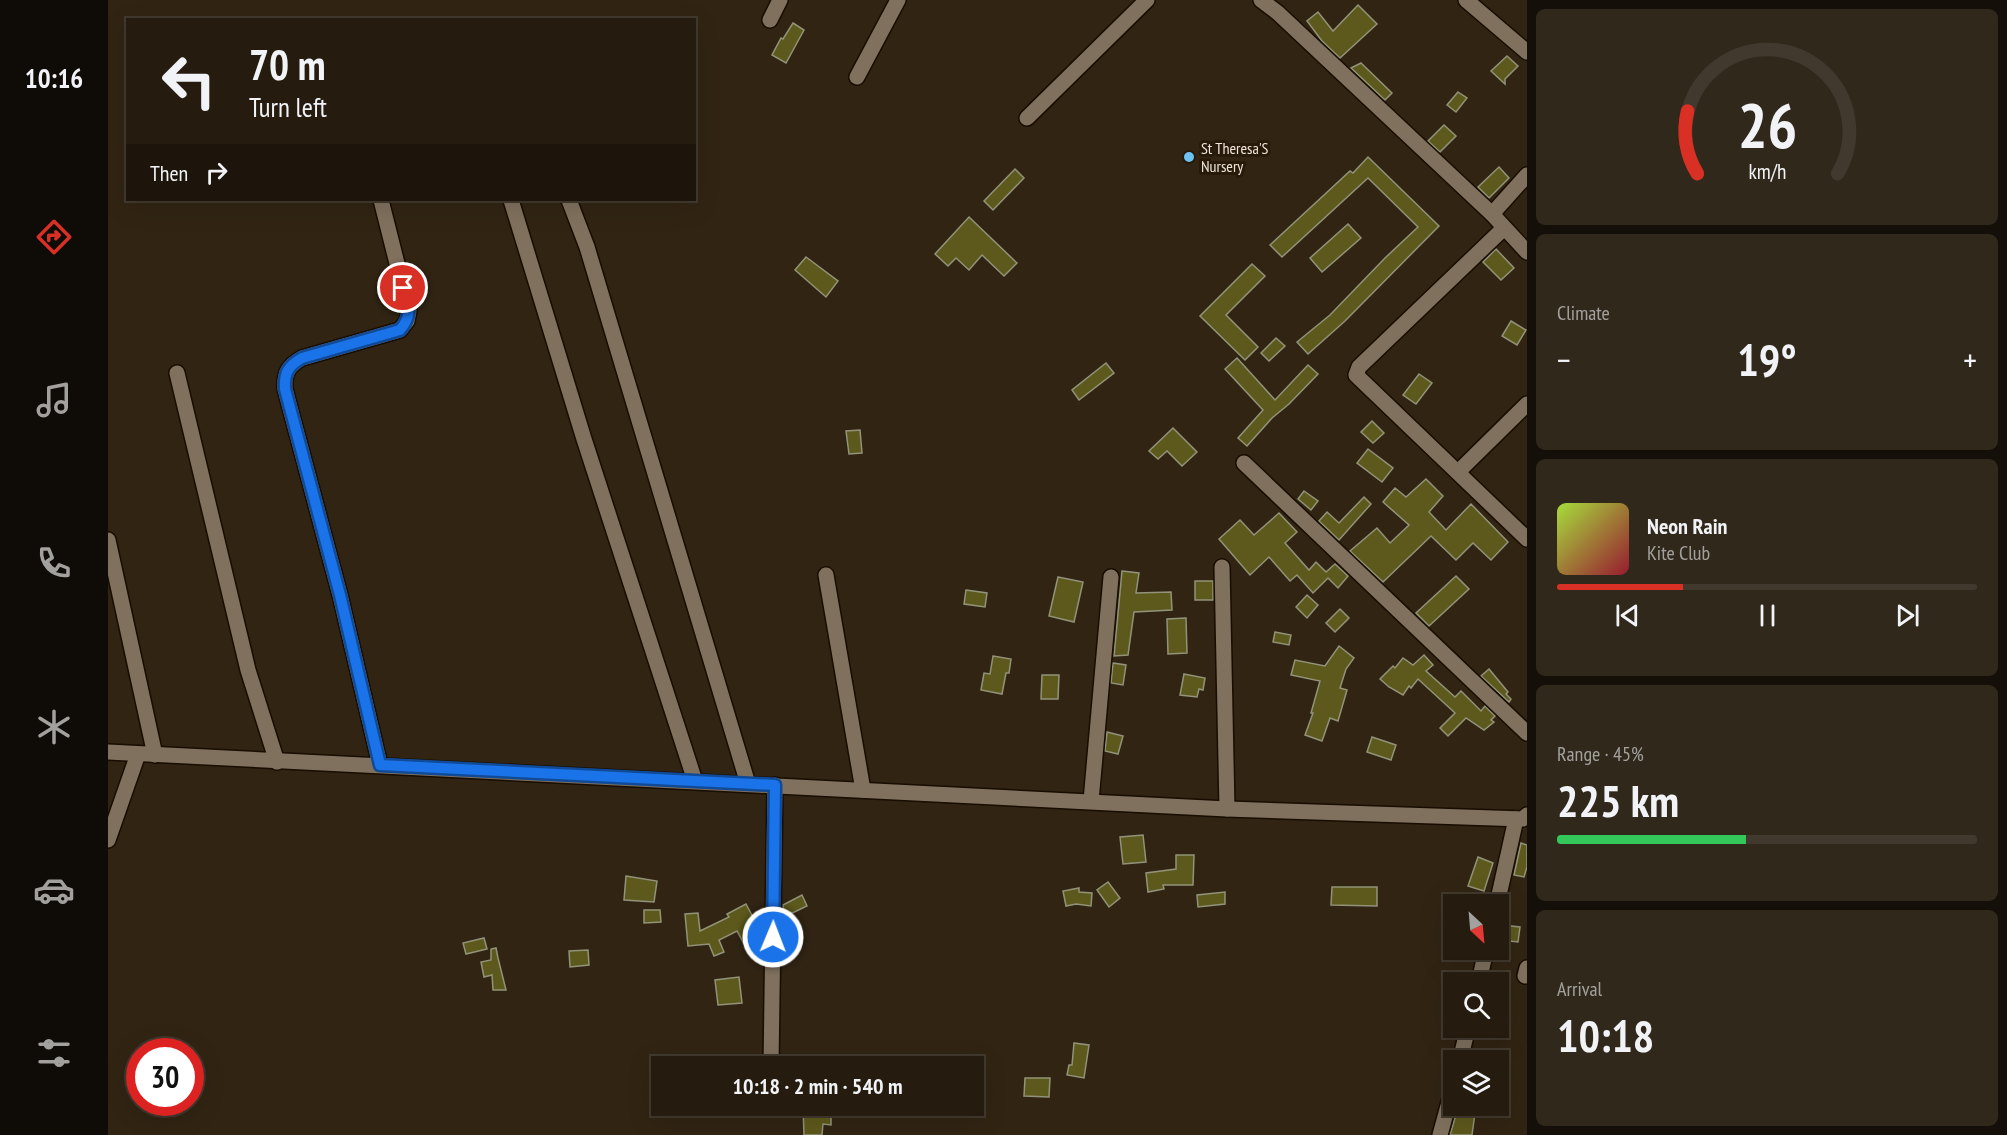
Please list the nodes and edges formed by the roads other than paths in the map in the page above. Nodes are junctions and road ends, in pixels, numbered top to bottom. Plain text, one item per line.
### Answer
1 (780, 0) edge
2 (898, 0) edge
3 (1147, 0) edge
4 (1261, 0) edge
5 (1466, 0) edge
6 (770, 20) dead end
7 (1527, 52) edge
8 (857, 77) dead end
9 (1027, 118) dead end
10 (1527, 176) edge
11 (381, 201) edge
12 (511, 201) edge
13 (569, 201) edge
14 (1492, 214) junction
15 (1503, 229) junction
16 (1527, 252) edge
17 (177, 373) dead end
18 (1527, 404) edge
19 (1244, 463) dead end
20 (1458, 472) junction
21 (1527, 539) edge
22 (108, 540) edge
23 (1222, 567) dead end
24 (826, 575) dead end
25 (1111, 577) dead end
26 (1526, 729) edge
27 (108, 753) edge
28 (138, 754) junction
29 (154, 755) junction
30 (277, 762) junction
31 (380, 765) junction
32 (695, 781) junction
33 (748, 784) junction
34 (775, 785) junction
35 (862, 790) junction
36 (1091, 801) junction
37 (1227, 808) junction
38 (1523, 819) edge
39 (108, 840) edge
40 (1500, 894) edge
41 (771, 1056) edge
42 (1445, 1116) edge
43 (1440, 1135) edge

1 - 6 street
2 - 8 street
3 - 9 street
4 - 14 street
5 - 7 street
10 - 14 street
11 - 31 street
12 - 32 street
13 - 33 street
14 - 15 street
15 - 16 street
15 - 20 street
17 - 30 street
18 - 20 street
19 - 26 street
20 - 21 street
22 - 29 street
23 - 37 street
24 - 35 street
25 - 36 street
27 - 28 street
28 - 29 street
28 - 39 street
29 - 30 street
30 - 31 street
31 - 32 street
32 - 33 street
33 - 34 street
34 - 35 street
34 - 41 street
35 - 36 street
36 - 37 street
37 - 38 street
38 - 40 street
42 - 43 street

